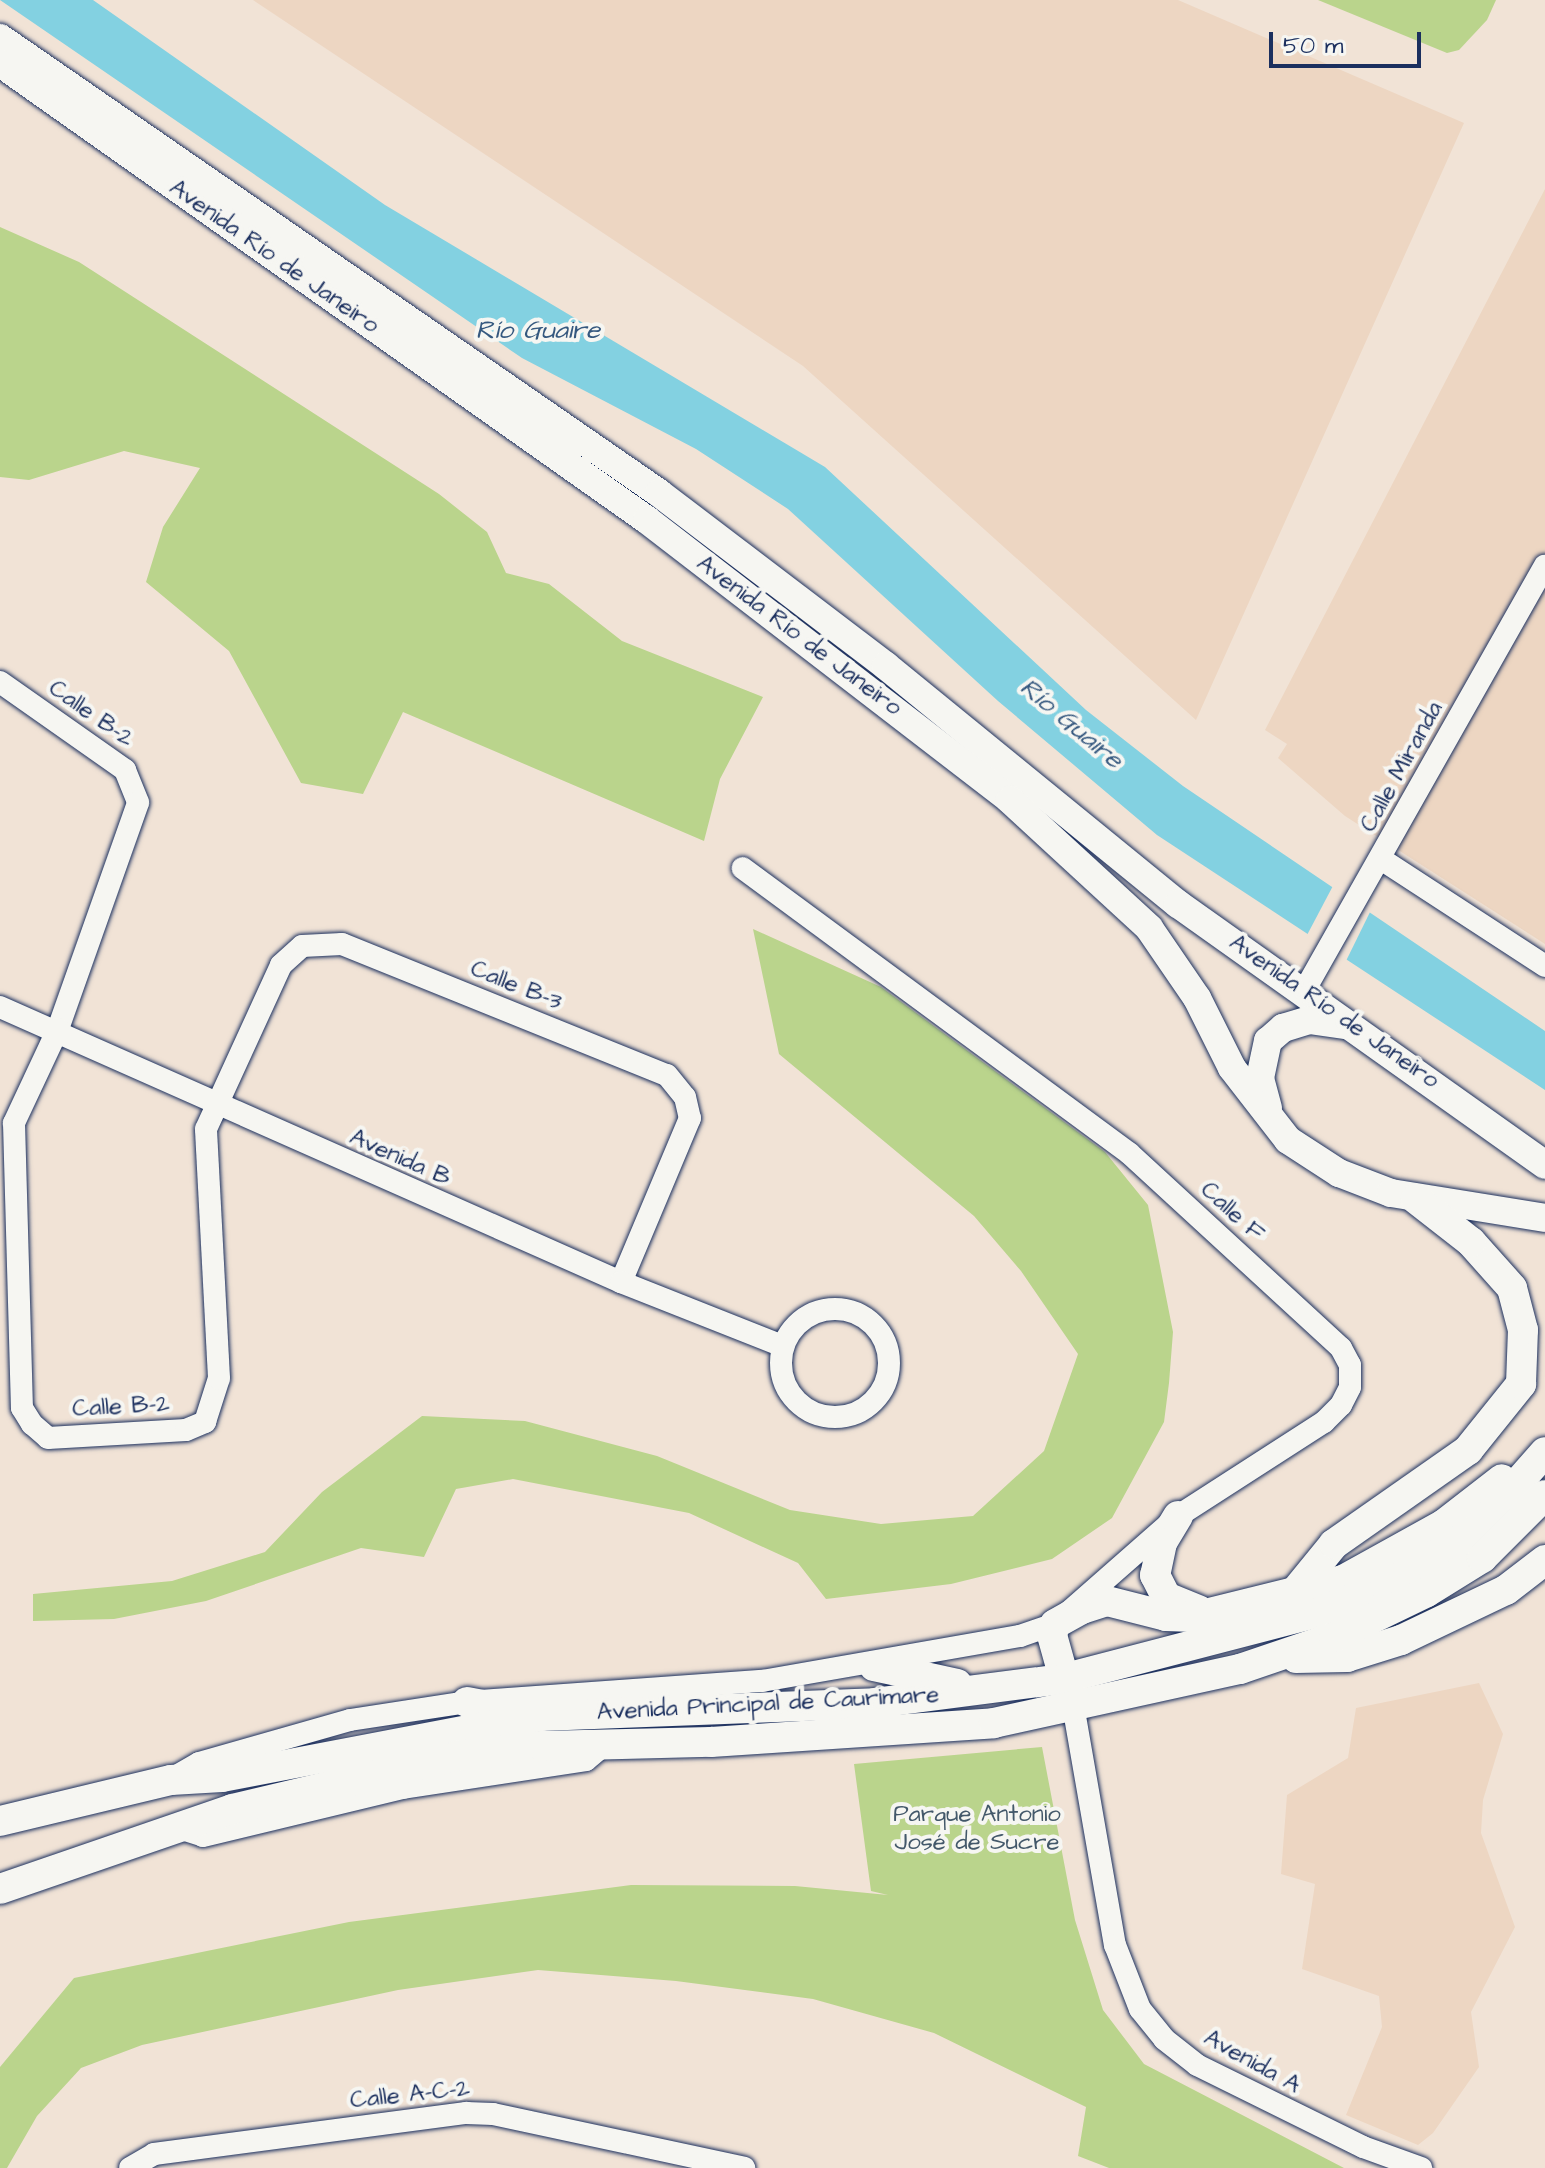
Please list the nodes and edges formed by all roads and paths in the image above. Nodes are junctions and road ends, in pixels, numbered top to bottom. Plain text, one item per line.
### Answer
1 (0, 38) edge
2 (0, 63) edge
3 (1545, 566) edge
4 (0, 682) edge
5 (1378, 863) junction
6 (743, 868) dead end
7 (1545, 966) edge
8 (1303, 993) junction
9 (0, 1007) edge
10 (1351, 1026) junction
11 (58, 1029) junction
12 (1268, 1041) junction
13 (217, 1107) junction
14 (1273, 1122) junction
15 (1545, 1165) edge
16 (1416, 1199) junction
17 (1545, 1218) edge
18 (621, 1282) junction
19 (783, 1346) junction
20 (1545, 1442) edge
21 (1545, 1452) edge
22 (1545, 1495) edge
23 (1178, 1516) junction
24 (1545, 1560) edge
25 (1294, 1593) junction
26 (1212, 1612) junction
27 (1055, 1624) junction
28 (1286, 1656) junction
29 (874, 1666) junction
30 (990, 1689) junction
31 (1068, 1692) junction
32 (467, 1702) junction
33 (747, 1709) junction
34 (541, 1716) junction
35 (171, 1780) junction
36 (64, 1807) junction
37 (0, 1821) edge
38 (0, 1835) edge
39 (0, 1889) edge
40 (130, 2168) edge
41 (744, 2168) edge
42 (1421, 2168) edge

1 - 8 street, Avenida Río de Janeiro
2 - 14 street, Avenida Río de Janeiro
3 - 5 street, Calle Miranda
4 - 11 street, Calle B-2
5 - 7 street
5 - 8 street, Calle Miranda
6 - 23 street, Calle F
8 - 10 street, Avenida Río de Janeiro
8 - 12 street
9 - 11 street, Avenida B
10 - 12 street
10 - 15 street, Avenida Río de Janeiro
11 - 13 street, Avenida B
11 - 13 street, Calle B-2
12 - 14 street
13 - 18 street, Avenida B
13 - 18 street, Calle B-3
14 - 16 street, Avenida Río de Janeiro
16 - 17 street, Avenida Río de Janeiro
16 - 25 main road
18 - 19 street, Avenida B
19 - 19 street
20 - 25 main road
21 - 31 main road, Avenida Principal de Caurimare
22 - 28 main road, Avenida Principal de Caurimare
23 - 26 main road
23 - 27 street, Calle F
24 - 28 main road
25 - 26 main road
26 - 27 main road
27 - 29 street, Avenida Principal de Caurimare
27 - 31 main road
28 - 31 main road, Avenida Principal de Caurimare
29 - 30 main road
29 - 32 street, Avenida Principal de Caurimare
30 - 31 main road, Avenida Principal de Caurimare
30 - 33 main road, Avenida Principal de Caurimare
31 - 33 main road
31 - 39 main road, Avenida Principal de Caurimare
31 - 42 street, Avenida A
32 - 34 main road
32 - 35 street, Avenida Principal de Caurimare
33 - 34 main road, Avenida Principal de Caurimare
34 - 35 main road, Avenida Principal de Caurimare
35 - 36 main road, Avenida Principal de Caurimare
36 - 37 main road, Avenida Principal de Caurimare
36 - 38 main road
40 - 41 street, Calle A-C-2

